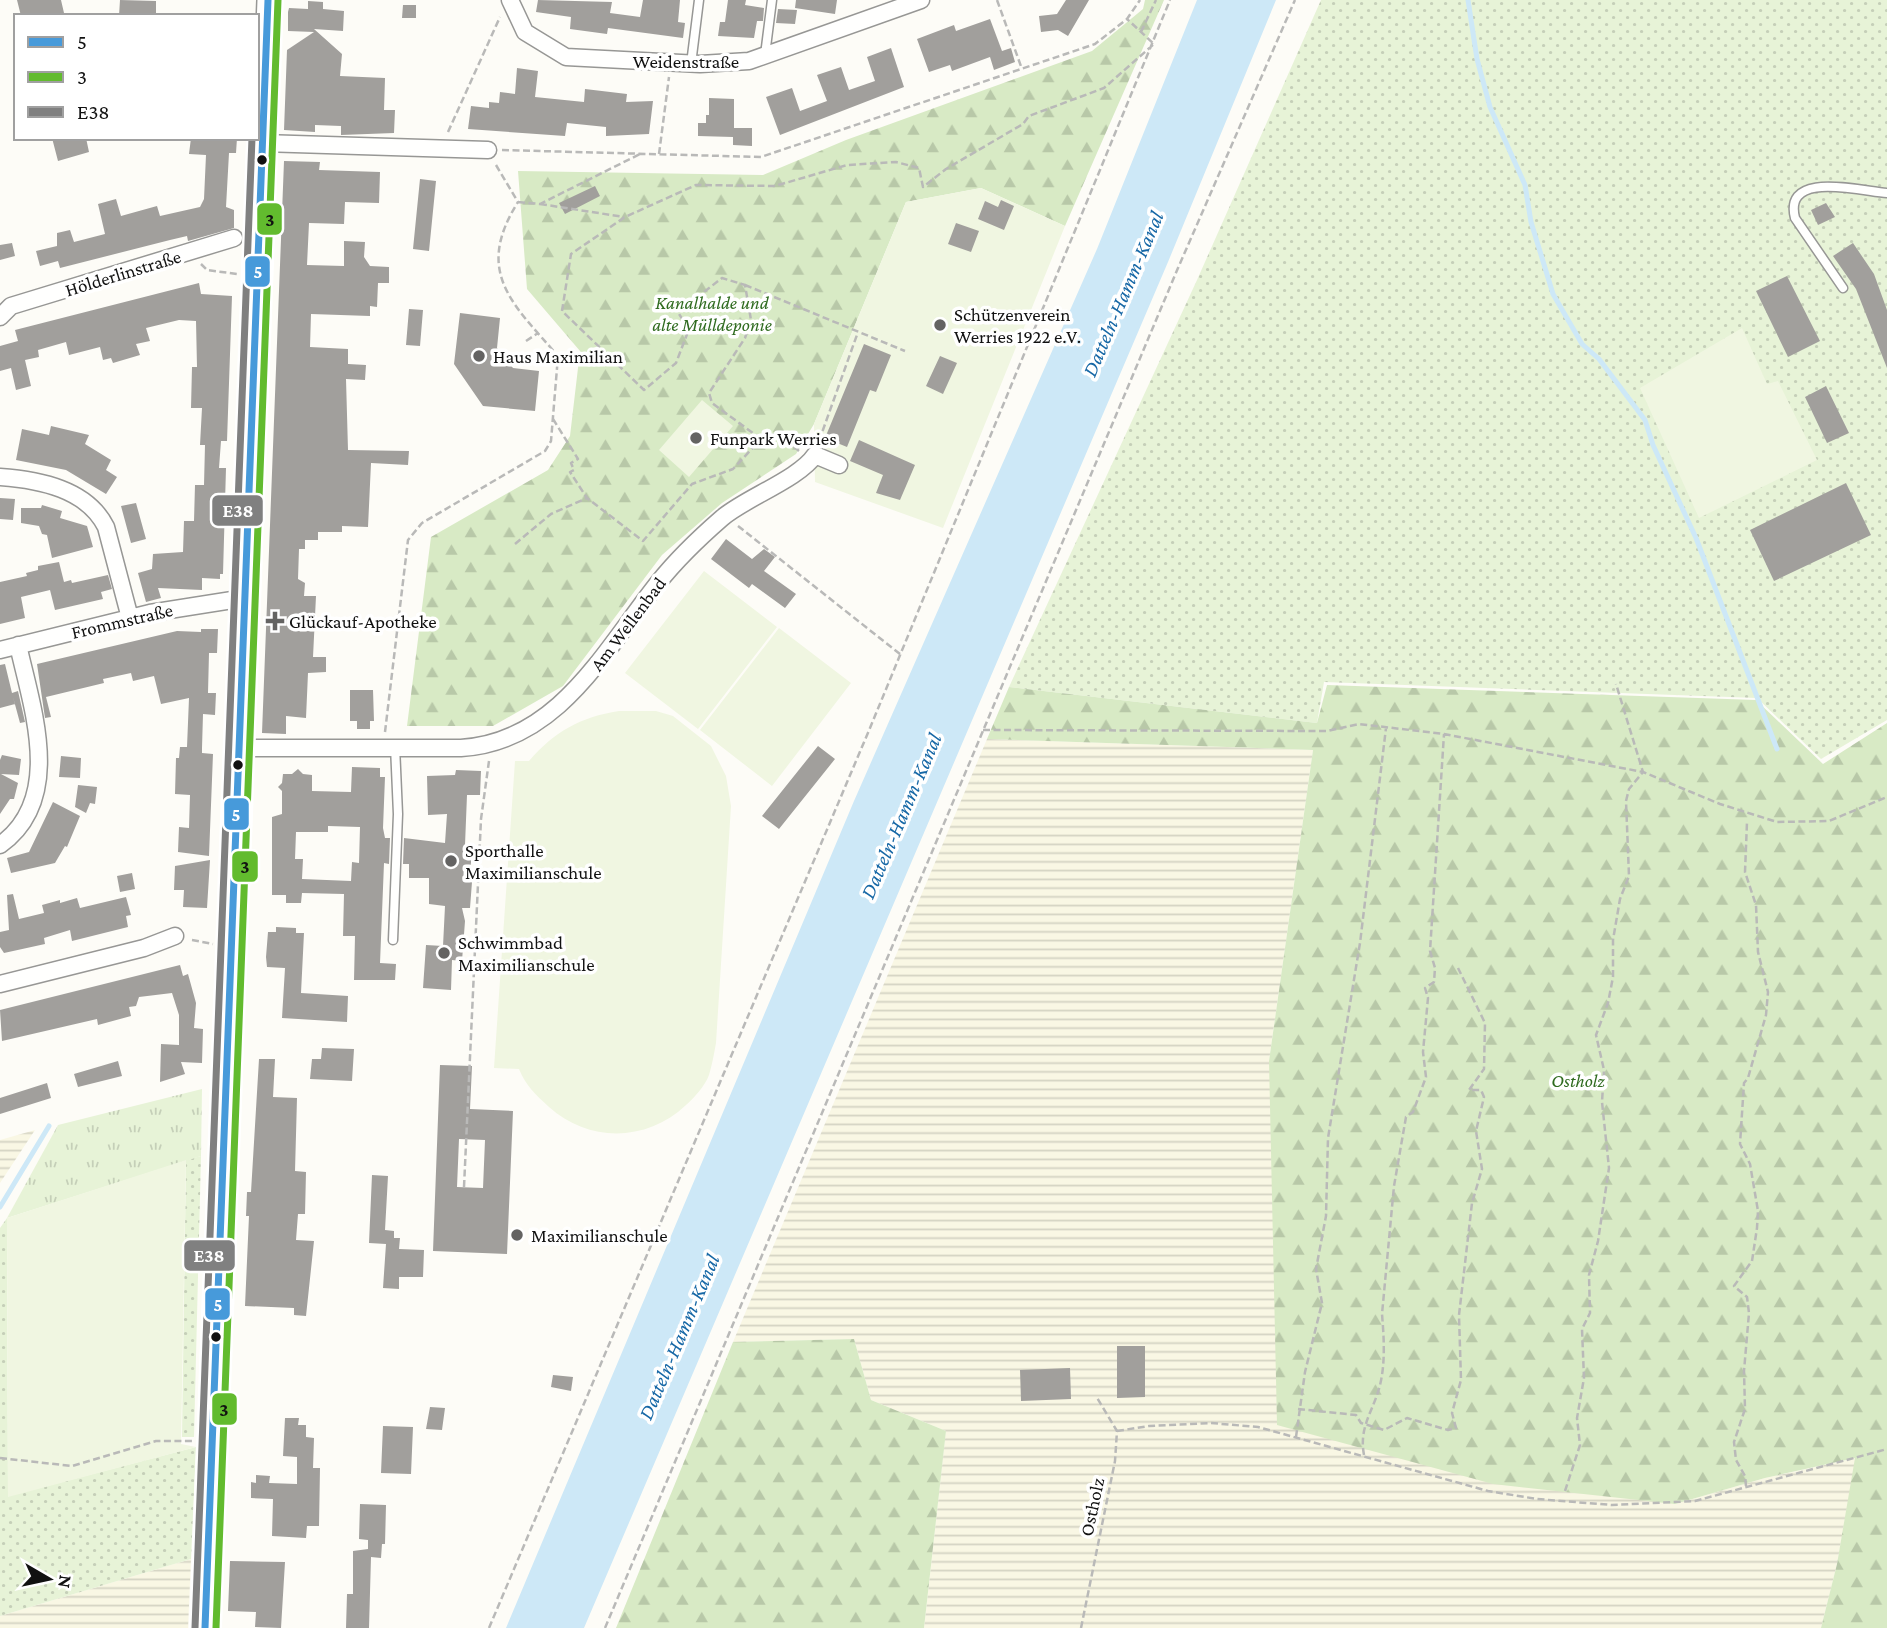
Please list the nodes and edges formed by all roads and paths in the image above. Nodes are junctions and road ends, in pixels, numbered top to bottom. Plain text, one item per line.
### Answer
1 (268, 0) edge
2 (699, 0) edge
3 (772, 0) edge
4 (921, 0) edge
5 (997, 0) edge
6 (1140, 0) edge
7 (1156, 0) edge
8 (1170, 0) edge
9 (1295, 0) edge
10 (510, 2) edge
11 (1126, 19) junction
12 (1141, 32) junction
13 (1154, 44) junction
14 (765, 55) junction
15 (671, 63) junction
16 (691, 64) junction
17 (1022, 69) junction
18 (262, 143) junction
19 (441, 148) junction
20 (488, 150) junction
21 (641, 154) junction
22 (659, 155) junction
23 (1887, 193) edge
24 (518, 202) junction
25 (540, 204) junction
26 (625, 217) junction
27 (234, 238) dead end
28 (195, 251) junction
29 (241, 275) dead end
30 (745, 285) junction
31 (1843, 288) dead end
32 (4, 308) edge
33 (858, 332) junction
34 (538, 333) junction
35 (526, 341) dead end
36 (905, 351) dead end
37 (553, 419) junction
38 (761, 439) junction
39 (813, 458) junction
40 (839, 465) dead end
41 (0, 477) edge
42 (587, 498) junction
43 (724, 516) junction
44 (515, 544) dead end
45 (245, 598) junction
46 (130, 618) junction
47 (18, 645) junction
48 (0, 650) edge
49 (900, 654) junction
50 (1616, 684) dead end
51 (1386, 727) junction
52 (983, 730) junction
53 (1444, 734) junction
54 (491, 745) junction
55 (390, 746) junction
56 (239, 748) junction
57 (1643, 772) junction
58 (1887, 797) edge
59 (1747, 822) dead end
60 (0, 845) edge
61 (175, 936) joint
62 (393, 940) dead end
63 (218, 944) dead end
64 (1458, 968) dead end
65 (0, 984) edge
66 (464, 1187) dead end
67 (1096, 1396) dead end
68 (1298, 1409) junction
69 (1366, 1425) junction
70 (1117, 1431) junction
71 (1296, 1437) junction
72 (213, 1443) junction
73 (1887, 1449) edge
74 (1364, 1457) junction
75 (0, 1458) edge
76 (1746, 1486) junction
77 (1565, 1491) dead end
78 (205, 1628) edge
79 (489, 1628) edge
80 (605, 1628) edge
81 (1081, 1628) edge

1 - 18 street
2 - 16 lane
3 - 14 lane
4 - 14 street, Weidenstraße
5 - 17 path
6 - 11 path
7 - 12 path
8 - 13 path
9 - 52 path
10 - 15 street, Weidenstraße
10 - 19 path
11 - 12 path
11 - 17 path
12 - 13 path
13 - 26 path
13 - 49 path
14 - 16 street, Weidenstraße
15 - 16 street, Weidenstraße
15 - 22 path
17 - 22 path
18 - 19 street
18 - 45 street
19 - 20 street
20 - 21 path
20 - 24 path
21 - 22 path
21 - 25 path
23 - 31 lane
24 - 25 path
24 - 34 path
25 - 26 path
26 - 30 path
27 - 28 street, Hölderlinstraße
28 - 29 path
28 - 32 street, Hölderlinstraße
30 - 33 path
30 - 38 path
33 - 36 path
33 - 39 path
34 - 35 path
34 - 37 path
37 - 42 path
37 - 55 path
38 - 39 path
38 - 42 path
39 - 40 street
39 - 43 street, Am Wellenbad
41 - 46 street
42 - 44 path
43 - 49 path
43 - 54 street, Am Wellenbad
45 - 46 street, Frommstraße
45 - 56 street
46 - 47 street, Frommstraße
47 - 48 street, Frommstraße
47 - 60 street
49 - 79 path
50 - 57 path
51 - 52 path
51 - 53 path
51 - 68 path
52 - 80 path
53 - 57 path
53 - 69 path
54 - 55 street, Am Wellenbad
54 - 66 path
55 - 56 street, Am Wellenbad
55 - 62 lane
56 - 72 street
57 - 58 path
57 - 77 path
59 - 76 path
61 - 63 path
61 - 65 street
64 - 69 path
67 - 70 path
68 - 69 path
68 - 71 path
69 - 74 path
70 - 71 path
70 - 81 path, Ostholz
71 - 74 path
72 - 75 path
72 - 78 street
73 - 76 path
74 - 76 path

